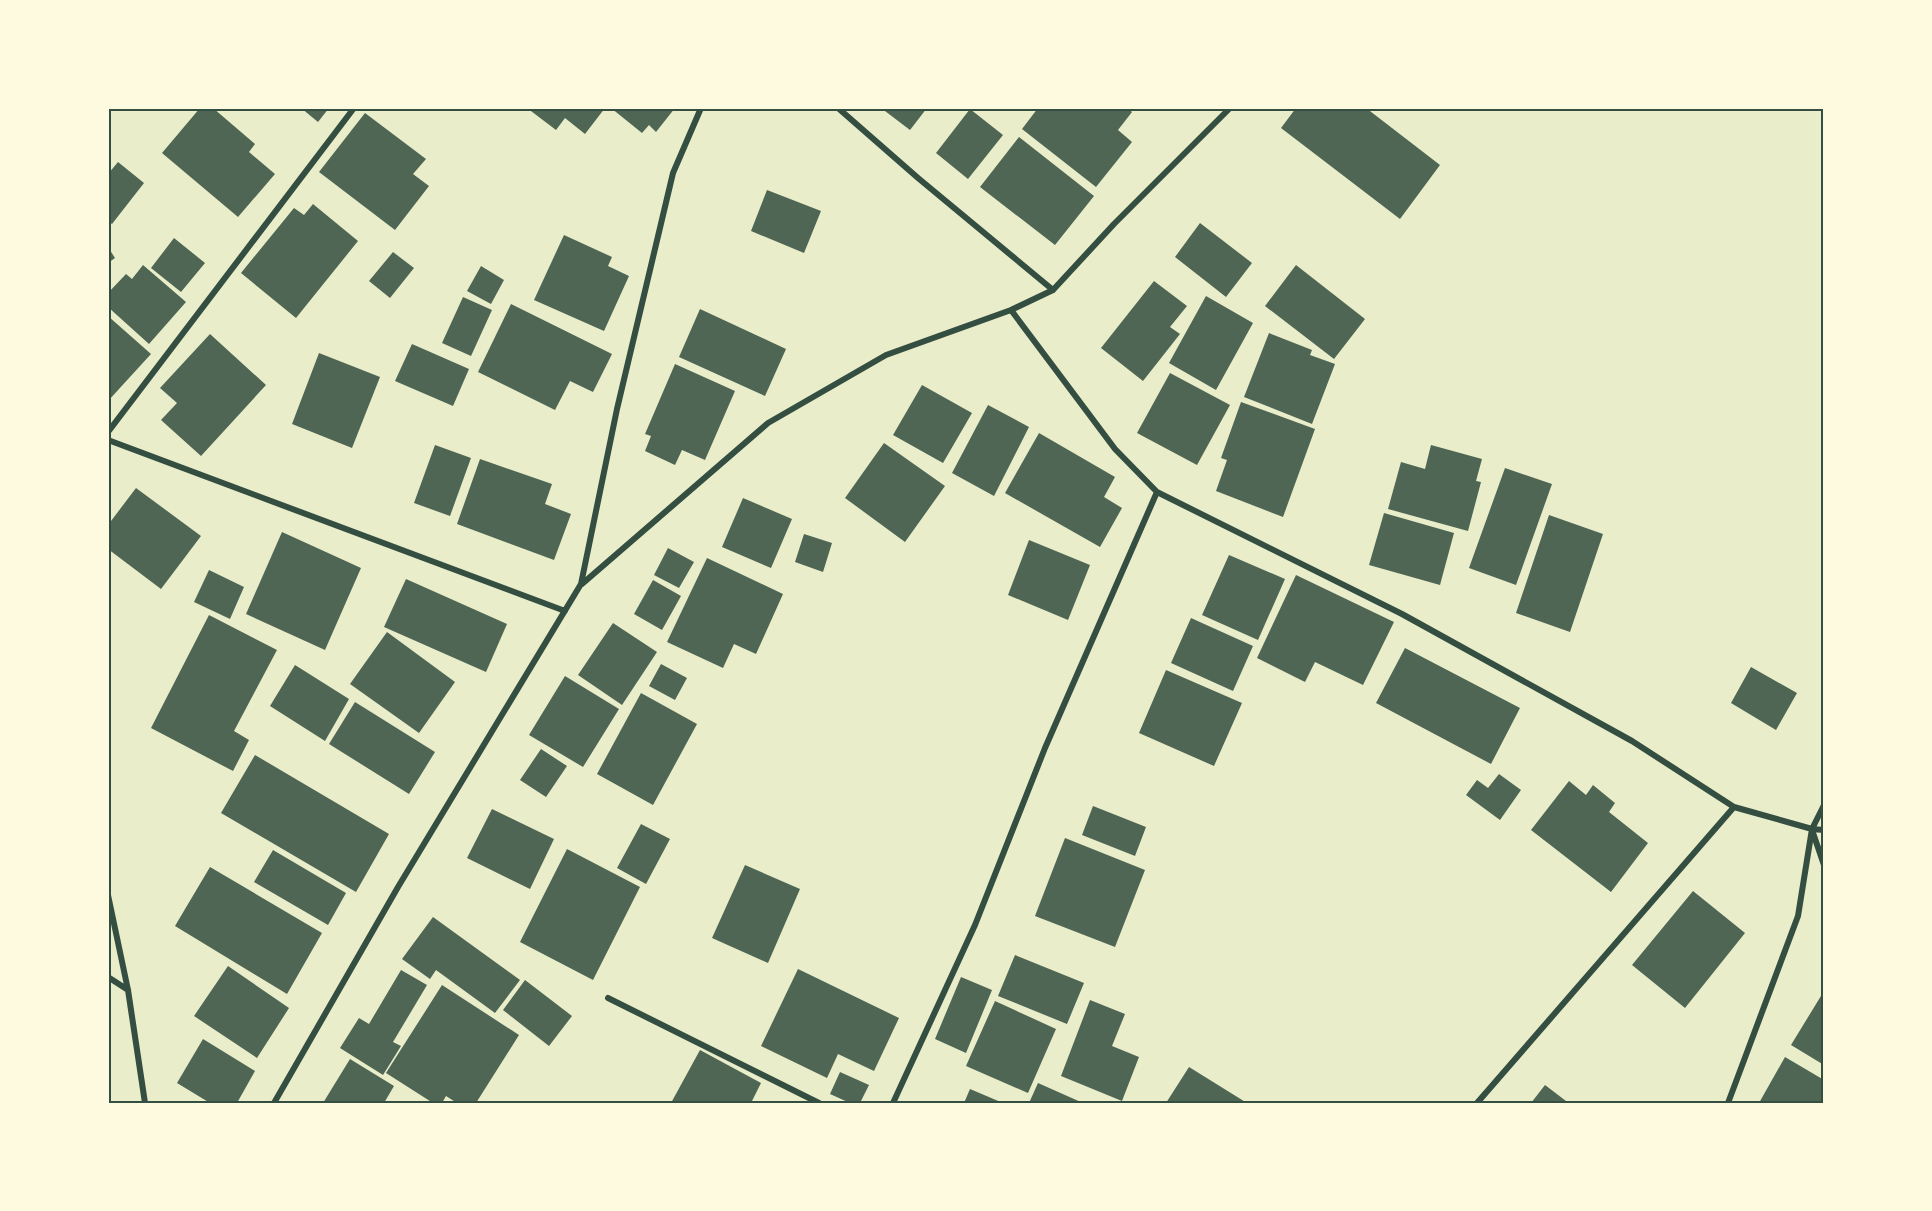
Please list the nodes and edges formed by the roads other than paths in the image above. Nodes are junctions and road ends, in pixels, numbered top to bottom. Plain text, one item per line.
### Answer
1 (354, 108) edge
2 (701, 108) edge
3 (838, 108) edge
4 (1230, 108) edge
5 (1053, 290) junction
6 (1011, 310) junction
7 (108, 432) edge
8 (108, 440) edge
9 (1157, 492) junction
10 (581, 584) junction
11 (565, 611) junction
12 (1824, 805) edge
13 (1734, 807) junction
14 (1812, 829) junction
15 (1824, 830) edge
16 (1824, 865) edge
17 (108, 895) edge
18 (108, 977) edge
19 (128, 990) junction
20 (608, 998) dead end
21 (145, 1103) edge
22 (274, 1103) edge
23 (819, 1103) edge
24 (893, 1103) edge
25 (1477, 1103) edge
26 (1728, 1103) edge

1 - 7 street
2 - 10 street
3 - 5 street
4 - 5 street
5 - 6 street
6 - 9 street
6 - 10 street
8 - 11 street
9 - 13 street
9 - 24 street
10 - 11 street
11 - 22 street
12 - 14 street
13 - 14 street
13 - 25 street
14 - 15 street
14 - 16 street
14 - 26 street
17 - 19 street
18 - 19 street
19 - 21 street
20 - 23 street

